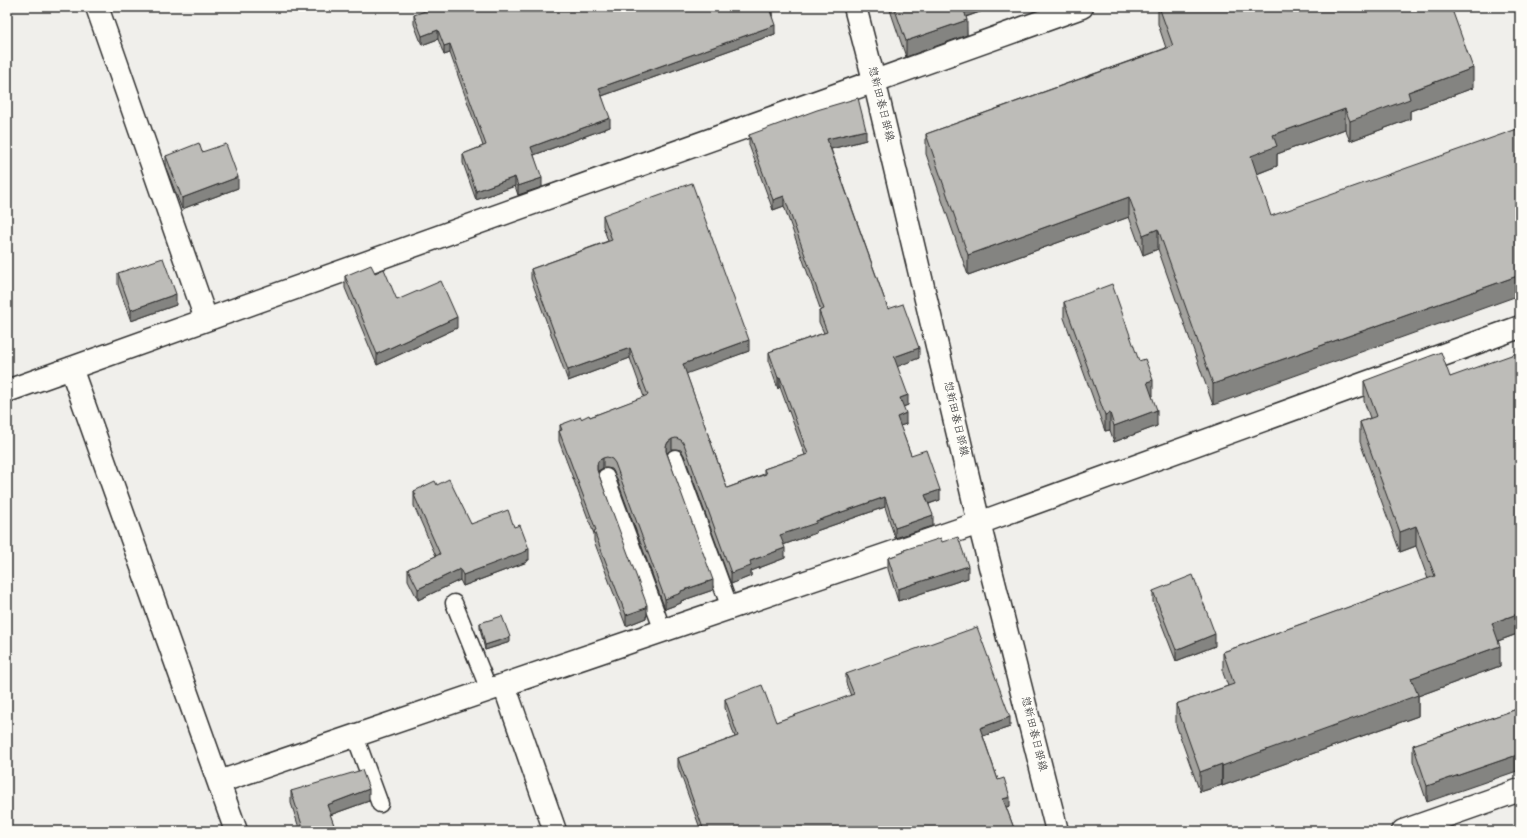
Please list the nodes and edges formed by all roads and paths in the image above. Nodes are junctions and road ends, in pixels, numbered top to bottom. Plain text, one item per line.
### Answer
1 (97, 7) edge
2 (855, 7) edge
3 (1082, 7) edge
4 (874, 80) junction
5 (206, 319) junction
6 (1520, 327) edge
7 (71, 368) junction
8 (7, 391) edge
9 (675, 458) dead end
10 (606, 477) dead end
11 (980, 523) junction
12 (454, 603) dead end
13 (730, 608) junction
14 (663, 631) junction
15 (497, 688) junction
16 (355, 736) junction
17 (219, 782) junction
18 (1520, 790) edge
19 (380, 804) dead end
20 (236, 831) edge
21 (555, 831) edge
22 (1057, 831) edge
23 (1403, 831) edge

1 - 5 street
2 - 4 street, 惣新田春日部線
3 - 4 street
4 - 5 street
4 - 11 street, 惣新田春日部線
5 - 7 street
6 - 11 street
7 - 8 street
7 - 17 street
9 - 13 lane
10 - 14 lane
11 - 13 street
11 - 22 street, 惣新田春日部線
12 - 15 lane
13 - 14 street
14 - 15 street
15 - 16 street
15 - 21 street
16 - 17 street
16 - 19 lane
17 - 20 street
18 - 23 street

